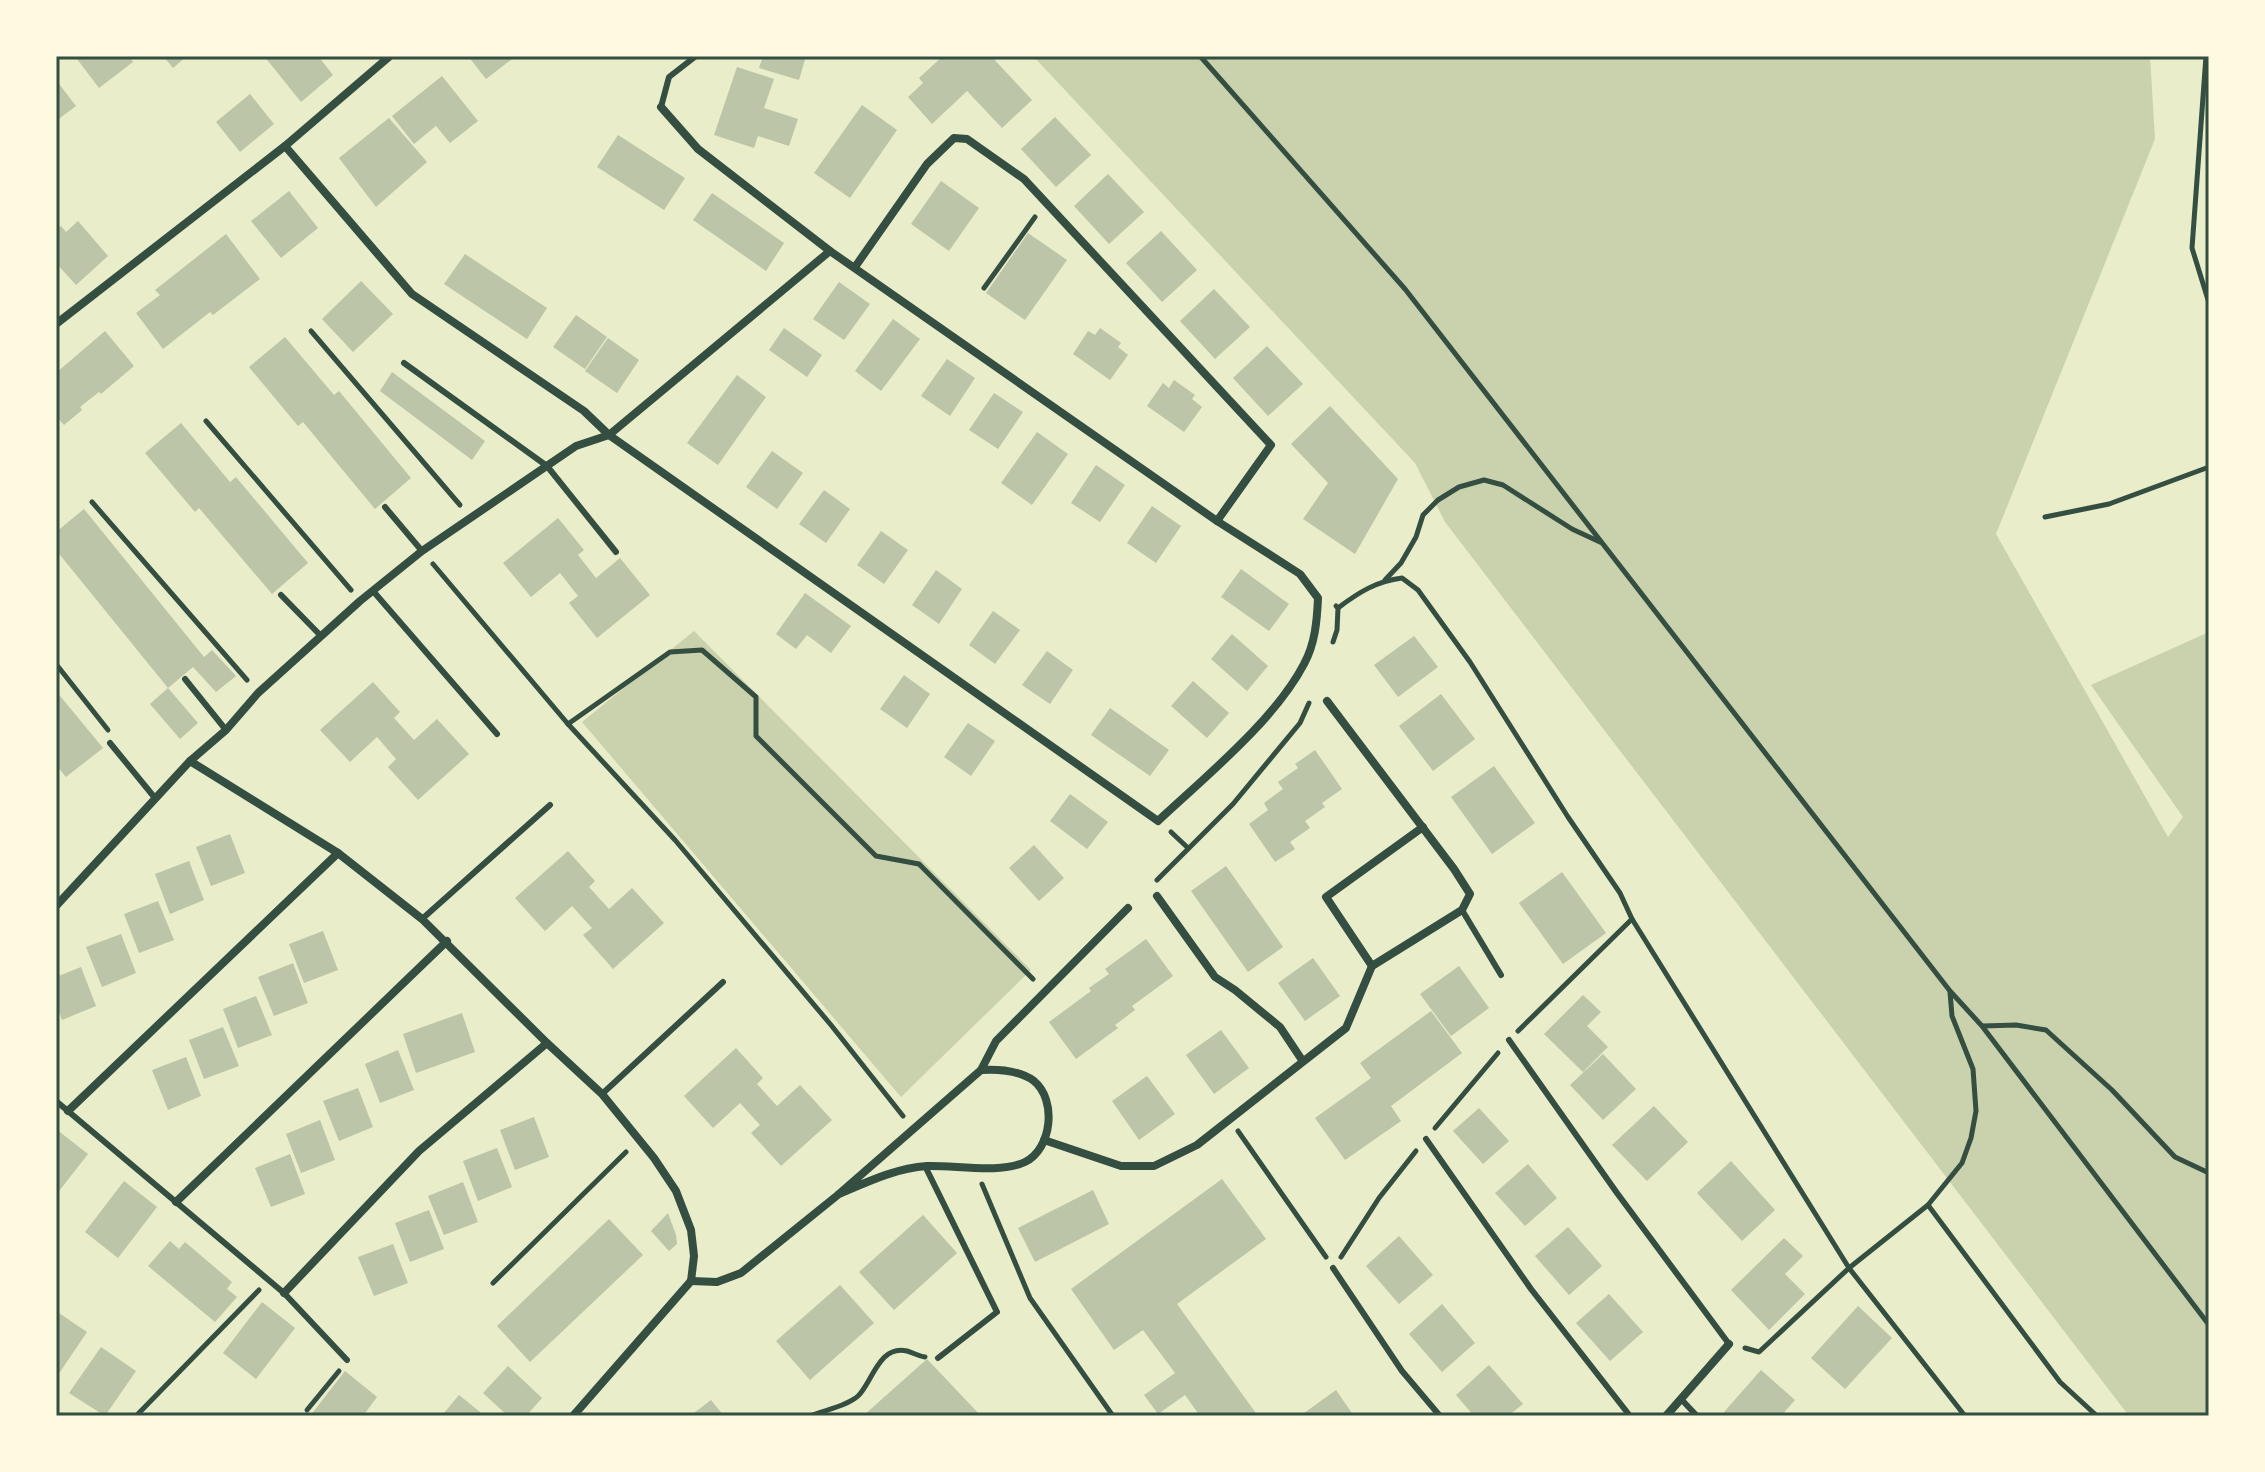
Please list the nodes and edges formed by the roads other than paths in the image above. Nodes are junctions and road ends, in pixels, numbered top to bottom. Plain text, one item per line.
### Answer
1 (390, 56) edge
2 (696, 56) edge
3 (661, 107) joint
4 (285, 146) junction
5 (830, 251) junction
6 (855, 267) junction
7 (56, 324) edge
8 (404, 363) dead end
9 (609, 435) junction
10 (547, 466) junction
11 (385, 507) dead end
12 (1217, 521) junction
13 (422, 551) junction
14 (616, 552) dead end
15 (373, 591) junction
16 (281, 595) dead end
17 (321, 636) junction
18 (185, 679) dead end
19 (1327, 701) dead end
20 (226, 730) junction
21 (497, 734) dead end
22 (110, 743) road end
23 (190, 761) junction
24 (155, 798) junction
25 (550, 805) dead end
26 (1423, 827) junction
27 (338, 853) junction
28 (1157, 896) dead end
29 (56, 906) edge
30 (1128, 908) road end
31 (1462, 910) junction
32 (422, 919) junction
33 (447, 941) junction
34 (1372, 966) junction
35 (1501, 975) dead end
36 (723, 982) dead end
37 (1509, 1040) road end
38 (547, 1043) junction
39 (1302, 1060) junction
40 (981, 1070) junction
41 (602, 1094) junction
42 (56, 1101) edge
43 (68, 1111) junction
44 (1426, 1139) road end
45 (1044, 1140) junction
46 (925, 1166) junction
47 (839, 1194) junction
48 (176, 1202) junction
49 (1333, 1268) road end
50 (691, 1281) junction
51 (284, 1293) junction
52 (1729, 1344) joint
53 (938, 1358) road end
54 (347, 1360) road end
55 (1681, 1399) junction
56 (573, 1416) edge
57 (1440, 1416) edge
58 (1630, 1416) edge
59 (1666, 1416) edge
60 (1697, 1416) edge

1 - 4 street
2 - 3 lane
3 - 5 street
4 - 7 street
4 - 9 street
5 - 6 street
5 - 9 street
6 - 12 street
6 - 12 street
8 - 10 lane
9 - 10 street
9 - 12 street
10 - 13 street
10 - 14 lane
11 - 13 lane
13 - 15 street
15 - 17 street
15 - 21 lane
16 - 17 lane
17 - 20 street
18 - 20 lane
19 - 26 street
20 - 23 street
22 - 24 lane
23 - 24 street
23 - 27 street
24 - 29 street
25 - 32 lane
26 - 31 street
26 - 34 street
27 - 32 street
27 - 43 street
28 - 39 street
30 - 40 street
31 - 34 street
31 - 35 lane
32 - 33 street
33 - 38 street
33 - 48 street
34 - 39 street
36 - 41 lane
37 - 52 lane
38 - 41 street
38 - 51 street
39 - 45 street
40 - 45 street
40 - 47 street
41 - 50 street
42 - 43 lane
43 - 48 lane
44 - 58 lane
45 - 46 street
46 - 47 street
46 - 53 lane
47 - 50 street
48 - 51 lane
49 - 57 lane
50 - 56 street
51 - 54 lane
52 - 55 street
55 - 59 street
55 - 60 lane

